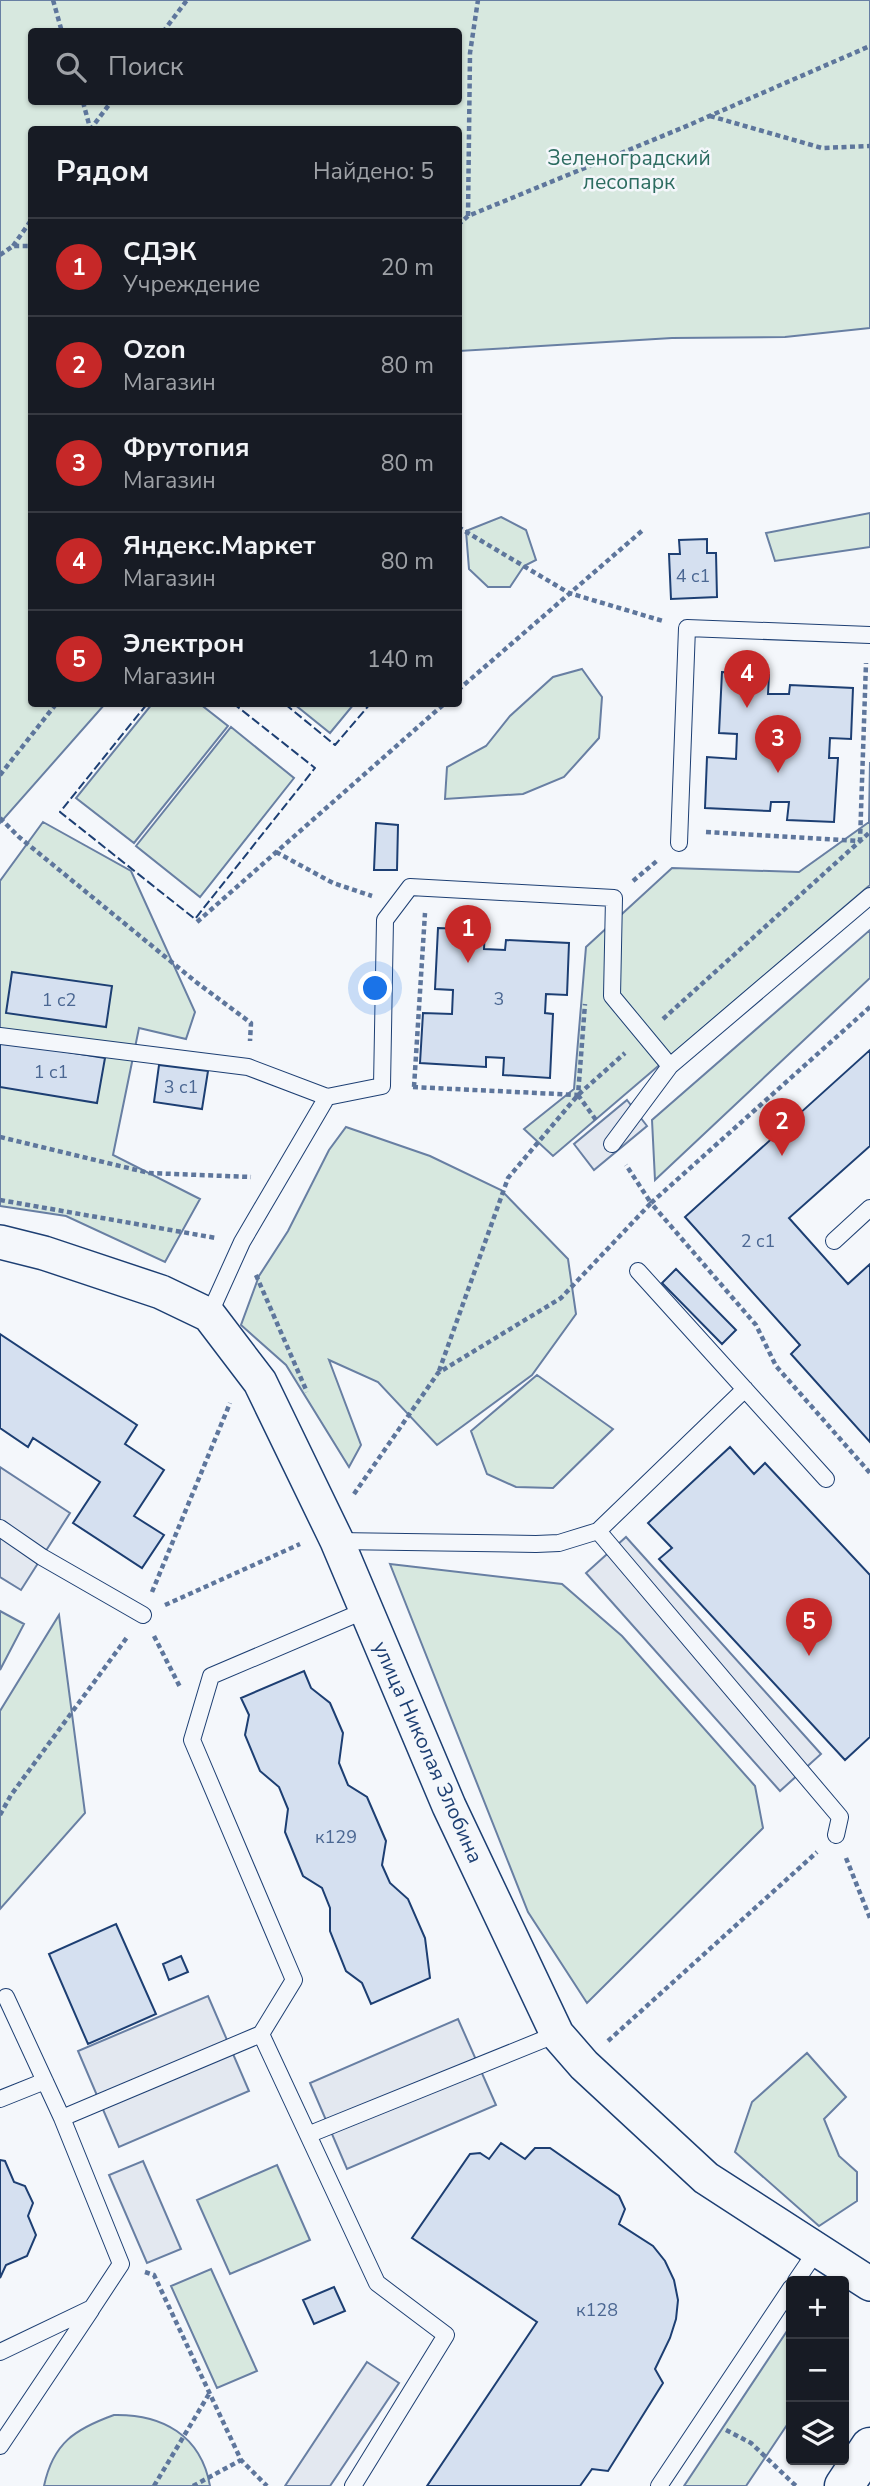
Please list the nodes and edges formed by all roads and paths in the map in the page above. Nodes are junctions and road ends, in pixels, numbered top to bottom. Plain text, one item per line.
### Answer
1 (53, 0) edge
2 (187, 0) edge
3 (478, 0) edge
4 (61, 28) edge
5 (166, 28) edge
6 (870, 46) edge
7 (84, 105) edge
8 (109, 105) edge
9 (709, 116) junction
10 (89, 126) edge
11 (92, 126) edge
12 (870, 146) edge
13 (468, 216) junction
14 (462, 221) edge
15 (28, 225) edge
16 (13, 246) junction
17 (28, 246) edge
18 (0, 255) edge
19 (462, 529) edge
20 (643, 530) dead end
21 (569, 593) junction
22 (687, 628) junction
23 (870, 635) edge
24 (870, 657) edge
25 (462, 687) edge
26 (54, 707) edge
27 (441, 707) edge
28 (0, 775) edge
29 (0, 818) edge
30 (870, 832) edge
31 (860, 841) junction
32 (679, 843) dead end
33 (276, 852) junction
34 (870, 896) edge
35 (396, 904) junction
36 (197, 922) dead end
37 (585, 999) dead end
38 (870, 1007) edge
39 (0, 1036) edge
40 (644, 1036) junction
41 (670, 1066) junction
42 (248, 1067) junction
43 (382, 1086) junction
44 (578, 1095) junction
45 (327, 1097) junction
46 (0, 1137) edge
47 (612, 1144) junction
48 (280, 1177) junction
49 (651, 1203) junction
50 (870, 1208) edge
51 (834, 1241) dead end
52 (0, 1242) edge
53 (638, 1271) dead end
54 (209, 1315) junction
55 (438, 1373) junction
56 (746, 1389) junction
57 (870, 1473) edge
58 (826, 1479) dead end
59 (353, 1495) dead end
60 (0, 1528) edge
61 (598, 1531) junction
62 (334, 1534) junction
63 (366, 1610) junction
64 (143, 1615) junction
65 (192, 1740) junction
66 (836, 1835) joint
67 (6, 1997) dead end
68 (261, 2034) junction
69 (557, 2034) junction
70 (584, 2065) junction
71 (45, 2081) junction
72 (0, 2099) edge
73 (62, 2118) junction
74 (310, 2134) junction
75 (817, 2250) junction
76 (121, 2264) junction
77 (799, 2276) edge
78 (870, 2284) edge
79 (786, 2295) edge
80 (92, 2308) junction
81 (0, 2352) edge
82 (209, 2394) junction
83 (704, 2418) junction
84 (0, 2446) edge
85 (870, 2447) edge
86 (240, 2460) junction
87 (154, 2486) edge
88 (192, 2486) edge
89 (267, 2486) edge
90 (353, 2486) edge
91 (659, 2486) edge
92 (796, 2486) edge
93 (845, 2486) edge

1 - 4 path
2 - 5 path
3 - 13 path
6 - 9 path
7 - 10 path
8 - 11 path
9 - 12 path
9 - 13 path
13 - 14 path
15 - 16 path
16 - 17 path
16 - 18 path
19 - 21 path
20 - 21 path
21 - 22 path
21 - 25 path
22 - 23 lane
22 - 32 lane
24 - 31 path
26 - 28 path
27 - 33 path
29 - 42 path
30 - 31 path
31 - 40 path
33 - 35 path
33 - 36 path
34 - 41 lane
35 - 40 lane
35 - 43 lane
37 - 44 path
38 - 49 path
39 - 42 lane
40 - 41 lane
40 - 44 path
41 - 47 lane
42 - 45 lane
43 - 44 path
43 - 45 lane
44 - 47 path
44 - 55 path
45 - 48 lane
46 - 48 path
47 - 49 path
48 - 54 lane
49 - 55 path
49 - 57 path
50 - 51 lane
52 - 54 street, улица Николая Злобина
53 - 56 lane
54 - 62 street, улица Николая Злобина
55 - 59 path
56 - 58 lane
56 - 61 lane
60 - 64 lane
61 - 62 lane
61 - 66 lane
62 - 63 street, улица Николая Злобина
62 - 64 path
63 - 65 lane
63 - 69 street, улица Николая Злобина
64 - 65 path
65 - 68 lane
66 - 70 path
67 - 71 lane
68 - 73 lane
68 - 74 lane
69 - 70 street, улица Николая Злобина
69 - 74 lane
70 - 75 street, улица Николая Злобина
71 - 72 lane
71 - 73 lane
73 - 76 lane
74 - 90 lane
75 - 77 lane
75 - 78 street, улица Николая Злобина
76 - 80 lane
76 - 82 path
79 - 83 lane
80 - 81 lane
80 - 84 lane
82 - 86 path
82 - 87 path
83 - 91 lane
83 - 92 path
85 - 93 main road
86 - 88 path
86 - 89 path

